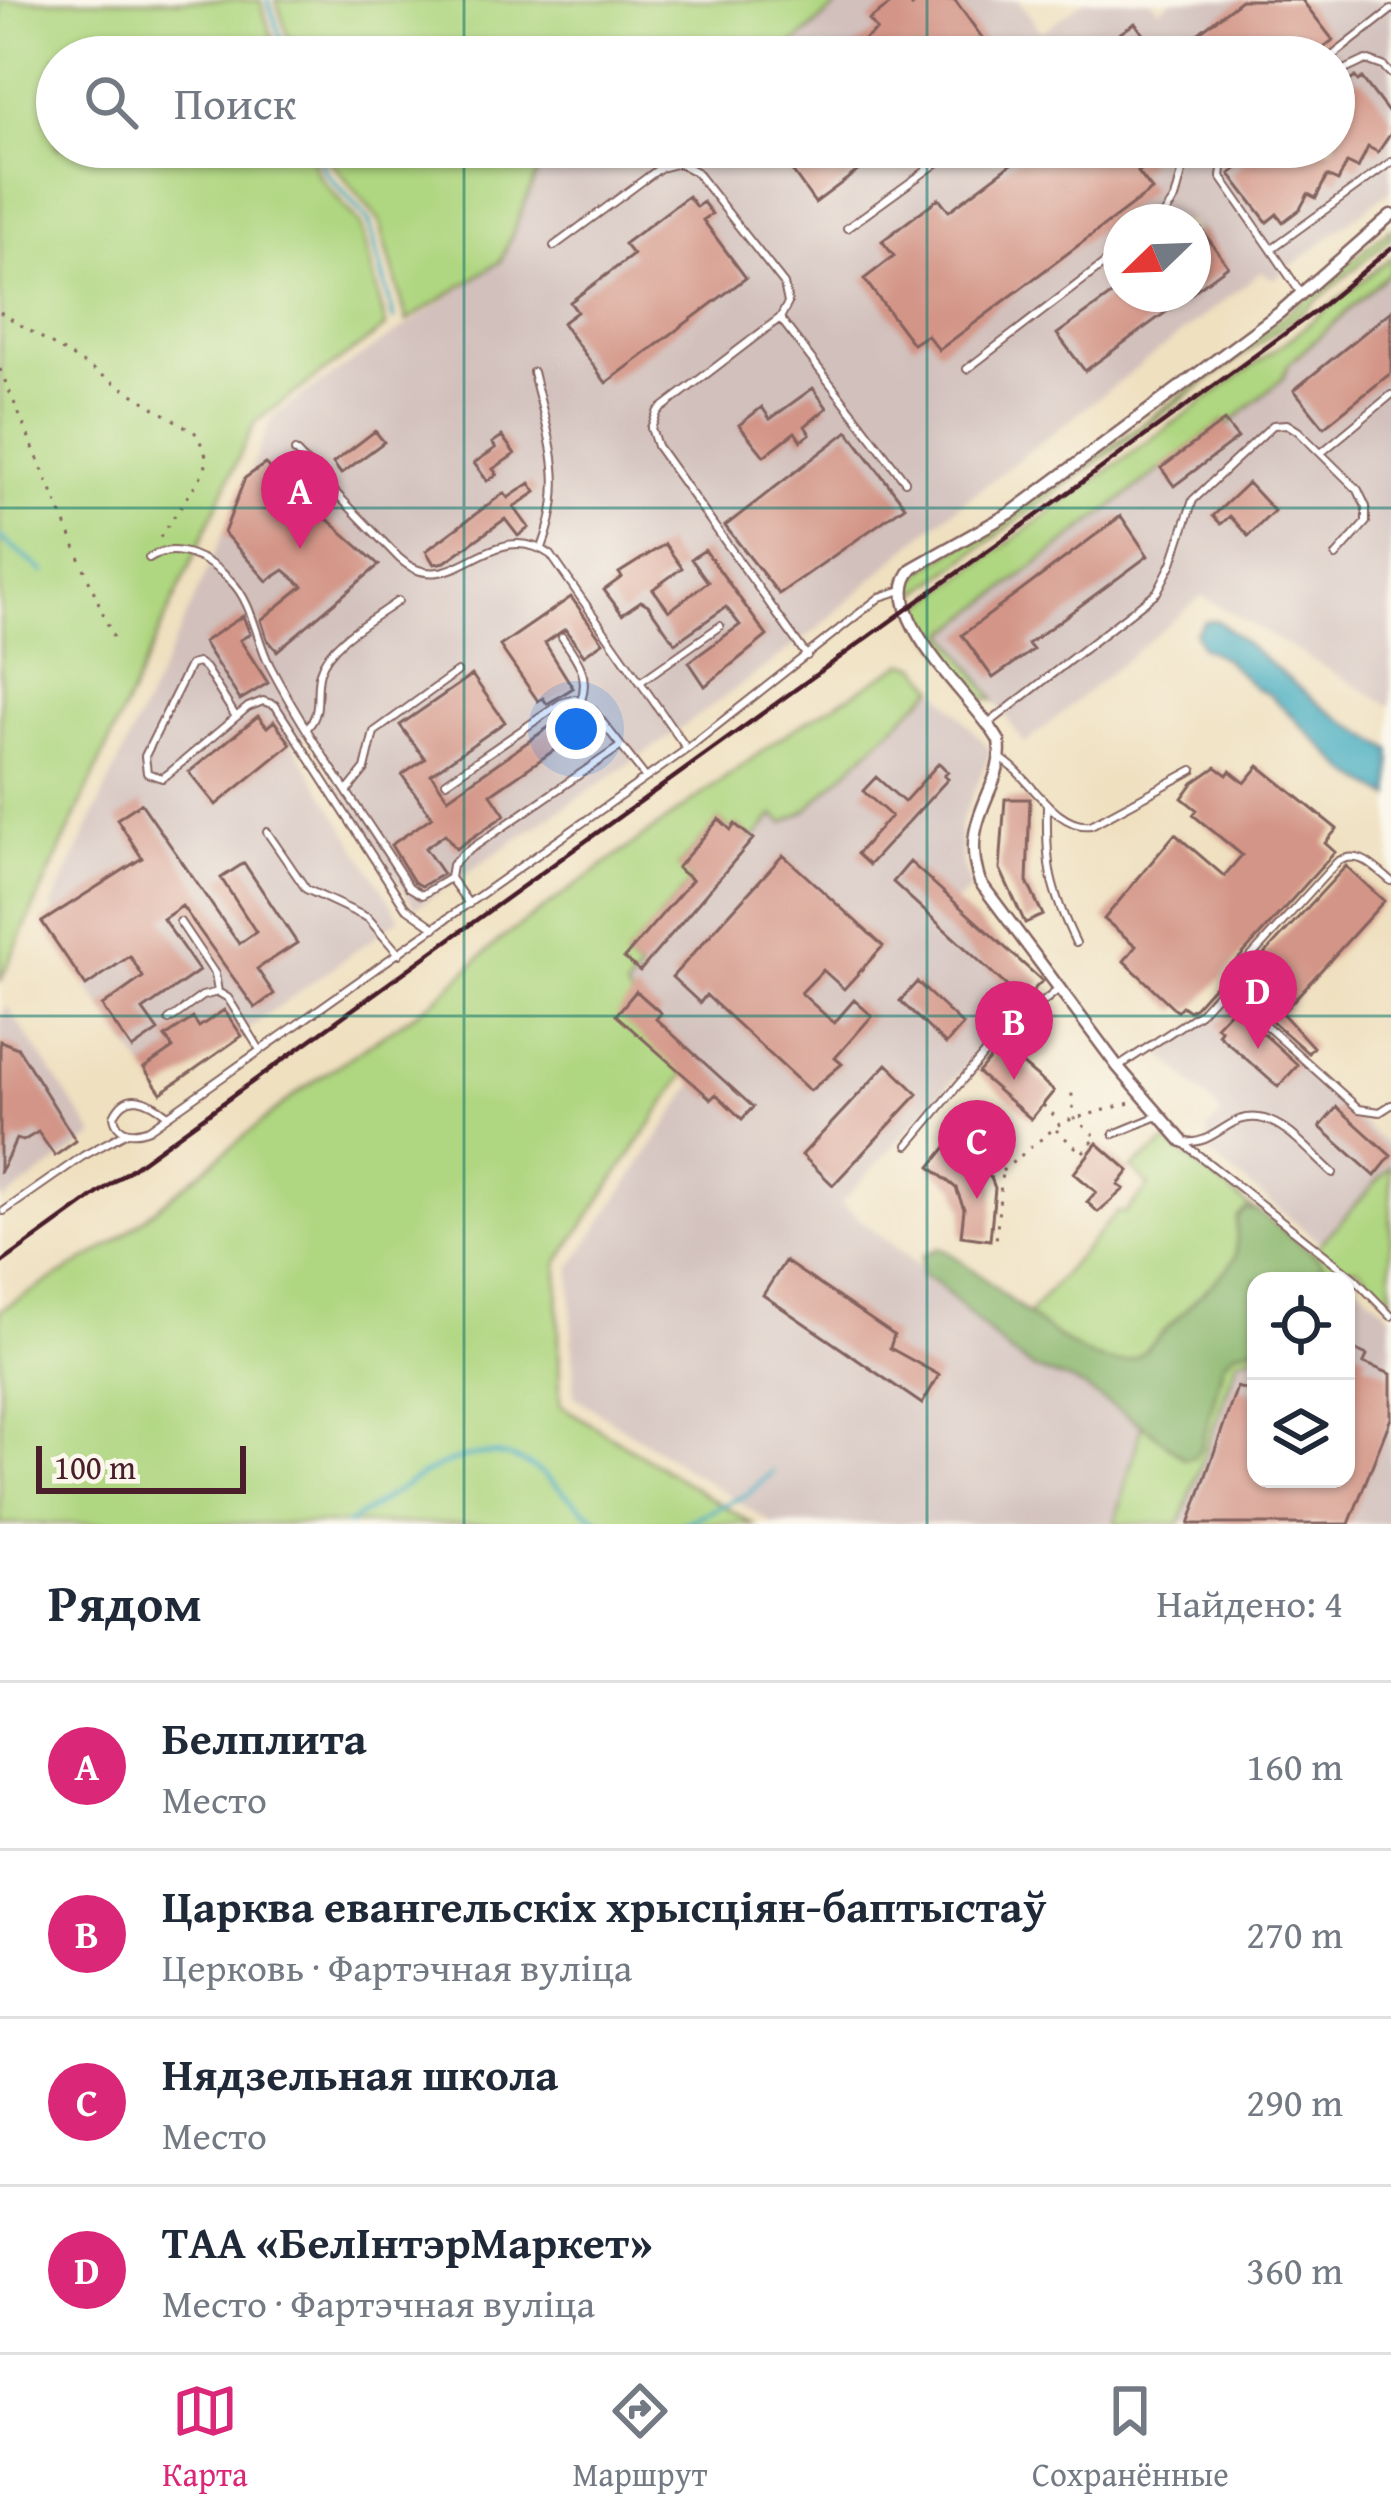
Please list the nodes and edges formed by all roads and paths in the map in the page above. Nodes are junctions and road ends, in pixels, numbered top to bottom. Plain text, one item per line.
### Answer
1 (1391, 10) edge
2 (1355, 38) edge
3 (1355, 63) edge
4 (1391, 74) edge
5 (1391, 162) edge
6 (660, 168) edge
7 (690, 168) edge
8 (930, 168) edge
9 (1222, 168) edge
10 (1183, 169) edge
11 (1172, 204) edge
12 (1391, 215) edge
13 (847, 228) dead end
14 (554, 246) dead end
15 (1270, 249) junction
16 (1103, 265) edge
17 (1302, 295) junction
18 (0, 312) edge
19 (780, 318) junction
20 (0, 369) edge
21 (967, 369) dead end
22 (533, 372) dead end
23 (1391, 395) edge
24 (296, 451) dead end
25 (1321, 453) junction
26 (905, 481) dead end
27 (542, 548) junction
28 (1336, 556) dead end
29 (149, 558) joint
30 (902, 590) junction
31 (398, 601) dead end
32 (720, 626) dead end
33 (562, 637) dead end
34 (116, 644) dead end
35 (807, 656) junction
36 (457, 672) dead end
37 (640, 682) junction
38 (581, 701) junction
39 (236, 717) junction
40 (988, 724) junction
41 (308, 728) junction
42 (621, 746) junction
43 (686, 749) junction
44 (1000, 758) junction
45 (1193, 770) dead end
46 (646, 778) junction
47 (446, 782) dead end
48 (348, 790) junction
49 (1047, 801) junction
50 (267, 832) dead end
51 (450, 878) junction
52 (1391, 881) edge
53 (469, 904) junction
54 (180, 922) dead end
55 (435, 928) junction
56 (1076, 943) dead end
57 (399, 953) junction
58 (1224, 988) junction
59 (1059, 989) junction
60 (218, 992) junction
61 (169, 1020) dead end
62 (260, 1050) junction
63 (1118, 1067) junction
64 (1071, 1085) dead end
65 (1143, 1098) junction
66 (1043, 1105) dead end
67 (1391, 1105) edge
68 (168, 1115) junction
69 (1158, 1116) junction
70 (1074, 1118) junction
71 (1061, 1122) junction
72 (951, 1127) dead end
73 (1054, 1129) junction
74 (127, 1132) junction
75 (1114, 1134) dead end
76 (1181, 1142) junction
77 (908, 1145) dead end
78 (1002, 1171) junction
79 (1333, 1174) dead end
80 (4, 1211) dead end
81 (996, 1243) dead end
82 (1391, 1316) edge

1 - 2 lane
3 - 4 lane
5 - 15 lane
6 - 14 lane
7 - 19 lane
8 - 13 lane
9 - 15 lane
10 - 11 lane
12 - 17 street
15 - 17 lane
16 - 21 lane
17 - 30 street
18 - 29 path
19 - 26 lane
19 - 35 lane
20 - 34 path
22 - 27 lane
23 - 25 lane
24 - 27 lane
25 - 28 lane
25 - 40 lane
27 - 37 lane
29 - 41 lane
30 - 35 lane
30 - 40 street
31 - 41 lane
32 - 37 lane
33 - 38 lane
35 - 43 lane
36 - 48 lane
37 - 43 lane
38 - 42 lane
38 - 47 lane
39 - 39 lane
39 - 55 lane
40 - 44 street
41 - 48 lane
42 - 46 lane
42 - 51 lane
43 - 46 lane
44 - 49 lane
44 - 59 street
45 - 49 lane
46 - 53 lane
48 - 51 lane
49 - 56 lane
50 - 57 lane
51 - 53 lane
52 - 58 lane
53 - 55 lane
54 - 60 lane
55 - 57 lane
57 - 62 lane
58 - 63 lane
58 - 67 lane
59 - 63 street
59 - 77 lane
60 - 61 lane
60 - 62 lane
62 - 68 lane
63 - 65 street
64 - 70 path
65 - 69 street
65 - 70 path
66 - 71 path
68 - 74 lane
68 - 74 lane
69 - 75 lane
69 - 76 street
70 - 71 path
70 - 73 path
71 - 73 path
72 - 78 path
73 - 78 path
74 - 80 lane
76 - 79 lane
76 - 82 lane
78 - 81 path

